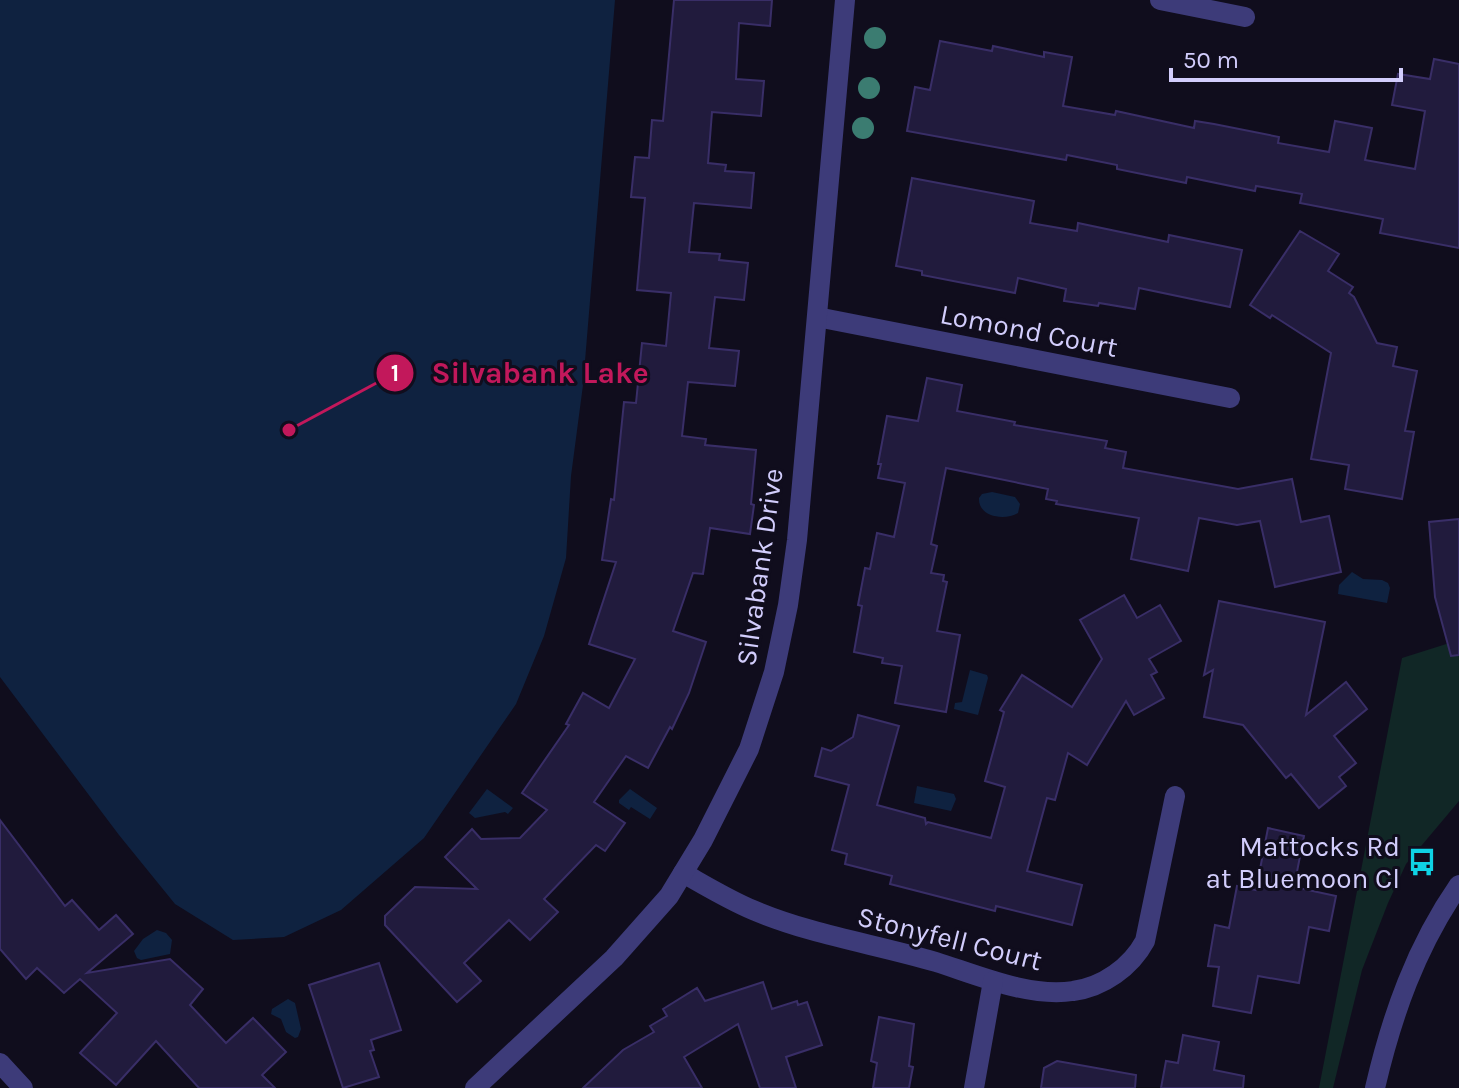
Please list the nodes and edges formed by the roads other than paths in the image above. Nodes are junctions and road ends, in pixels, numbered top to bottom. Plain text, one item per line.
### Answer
1 (845, 0) edge
2 (1160, 0) edge
3 (1245, 17) dead end
4 (817, 317) junction
5 (1230, 398) dead end
6 (1175, 796) dead end
7 (683, 873) junction
8 (1459, 885) edge
9 (993, 981) junction
10 (0, 1063) edge
11 (23, 1088) edge
12 (475, 1088) edge
13 (974, 1088) edge
14 (1375, 1088) edge

1 - 4 street, Silvabank Drive
2 - 3 street
4 - 5 street, Lomond Court
4 - 7 street, Silvabank Drive
6 - 9 street, Stonyfell Court
7 - 9 street, Stonyfell Court
7 - 12 street, Silvabank Drive
8 - 14 street
9 - 13 street
10 - 11 street

